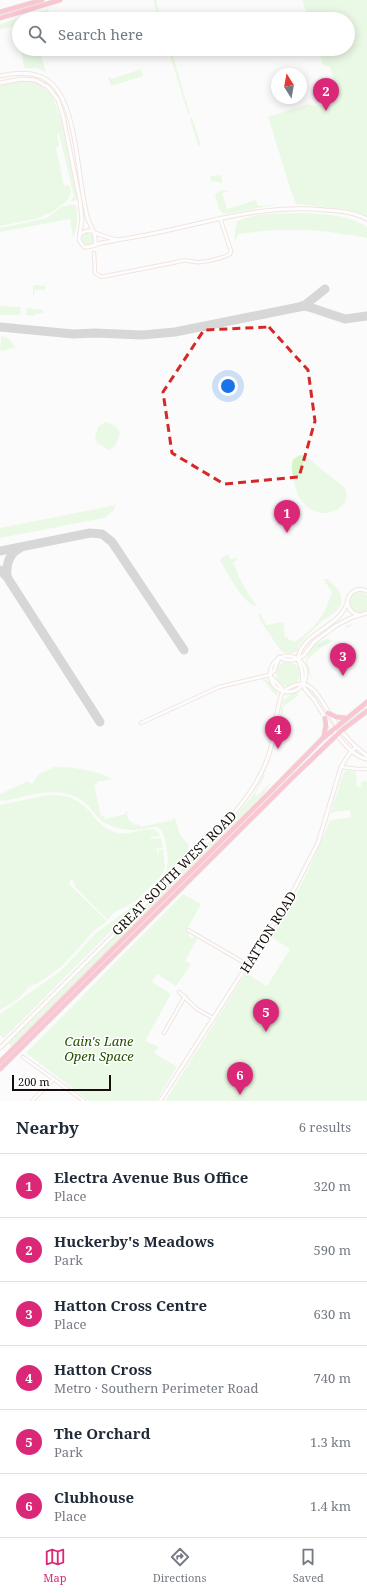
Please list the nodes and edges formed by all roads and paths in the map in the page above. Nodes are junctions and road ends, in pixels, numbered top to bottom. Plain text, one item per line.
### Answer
1 (42, 0) edge
2 (60, 0) edge
3 (0, 12) edge
4 (20, 12) edge
5 (12, 14) edge
6 (0, 18) edge
7 (0, 76) edge
8 (0, 82) edge
9 (220, 218) junction
10 (367, 219) edge
11 (94, 232) junction
12 (80, 234) junction
13 (116, 240) junction
14 (95, 245) junction
15 (94, 254) dead end
16 (367, 590) edge
17 (348, 603) junction
18 (367, 614) edge
19 (362, 615) junction
20 (298, 659) junction
21 (269, 675) junction
22 (303, 684) junction
23 (283, 691) junction
24 (367, 702) edge
25 (367, 711) edge
26 (328, 713) junction
27 (325, 718) junction
28 (346, 718) junction
29 (141, 723) dead end
30 (336, 724) junction
31 (331, 728) junction
32 (343, 732) junction
33 (337, 735) junction
34 (322, 739) junction
35 (356, 747) junction
36 (352, 751) junction
37 (367, 758) edge
38 (341, 766) junction
39 (367, 769) edge
40 (188, 930) dead end
41 (248, 965) junction
42 (179, 992) dead end
43 (185, 996) junction
44 (214, 1019) junction
45 (164, 1034) dead end
46 (0, 1048) edge
47 (23, 1057) dead end
48 (0, 1062) edge
49 (0, 1069) edge
50 (54, 1079) junction
51 (32, 1101) edge
52 (84, 1101) edge
53 (160, 1101) edge

1 - 3 highway
2 - 4 highway
5 - 6 highway
7 - 11 street
8 - 12 street
9 - 10 street
9 - 13 street
9 - 15 street
11 - 12 street
11 - 13 street
11 - 14 street
12 - 14 street
13 - 14 street
16 - 17 street
17 - 19 street
17 - 20 street
18 - 19 street
19 - 20 street
20 - 21 street
20 - 22 street
21 - 23 street
21 - 29 street
22 - 23 street
22 - 26 street
22 - 27 street
23 - 46 street
24 - 28 highway, GREAT SOUTH WEST ROAD
25 - 32 highway, GREAT SOUTH WEST ROAD
26 - 28 highway
26 - 30 street
27 - 31 street
27 - 34 highway
28 - 30 highway, GREAT SOUTH WEST ROAD
30 - 31 highway, GREAT SOUTH WEST ROAD
30 - 32 street
31 - 33 street
31 - 34 highway, GREAT SOUTH WEST ROAD
32 - 33 highway, GREAT SOUTH WEST ROAD
32 - 35 street
33 - 36 street
33 - 49 highway, GREAT SOUTH WEST ROAD
34 - 48 highway, GREAT SOUTH WEST ROAD
35 - 36 street, HATTON ROAD
35 - 37 street
36 - 37 street
36 - 38 street, HATTON ROAD
38 - 39 street
38 - 41 street, HATTON ROAD
40 - 41 street
41 - 44 street, HATTON ROAD
42 - 43 street
43 - 44 street
43 - 45 street
44 - 53 street, HATTON ROAD
47 - 50 street
50 - 51 street
50 - 52 street

